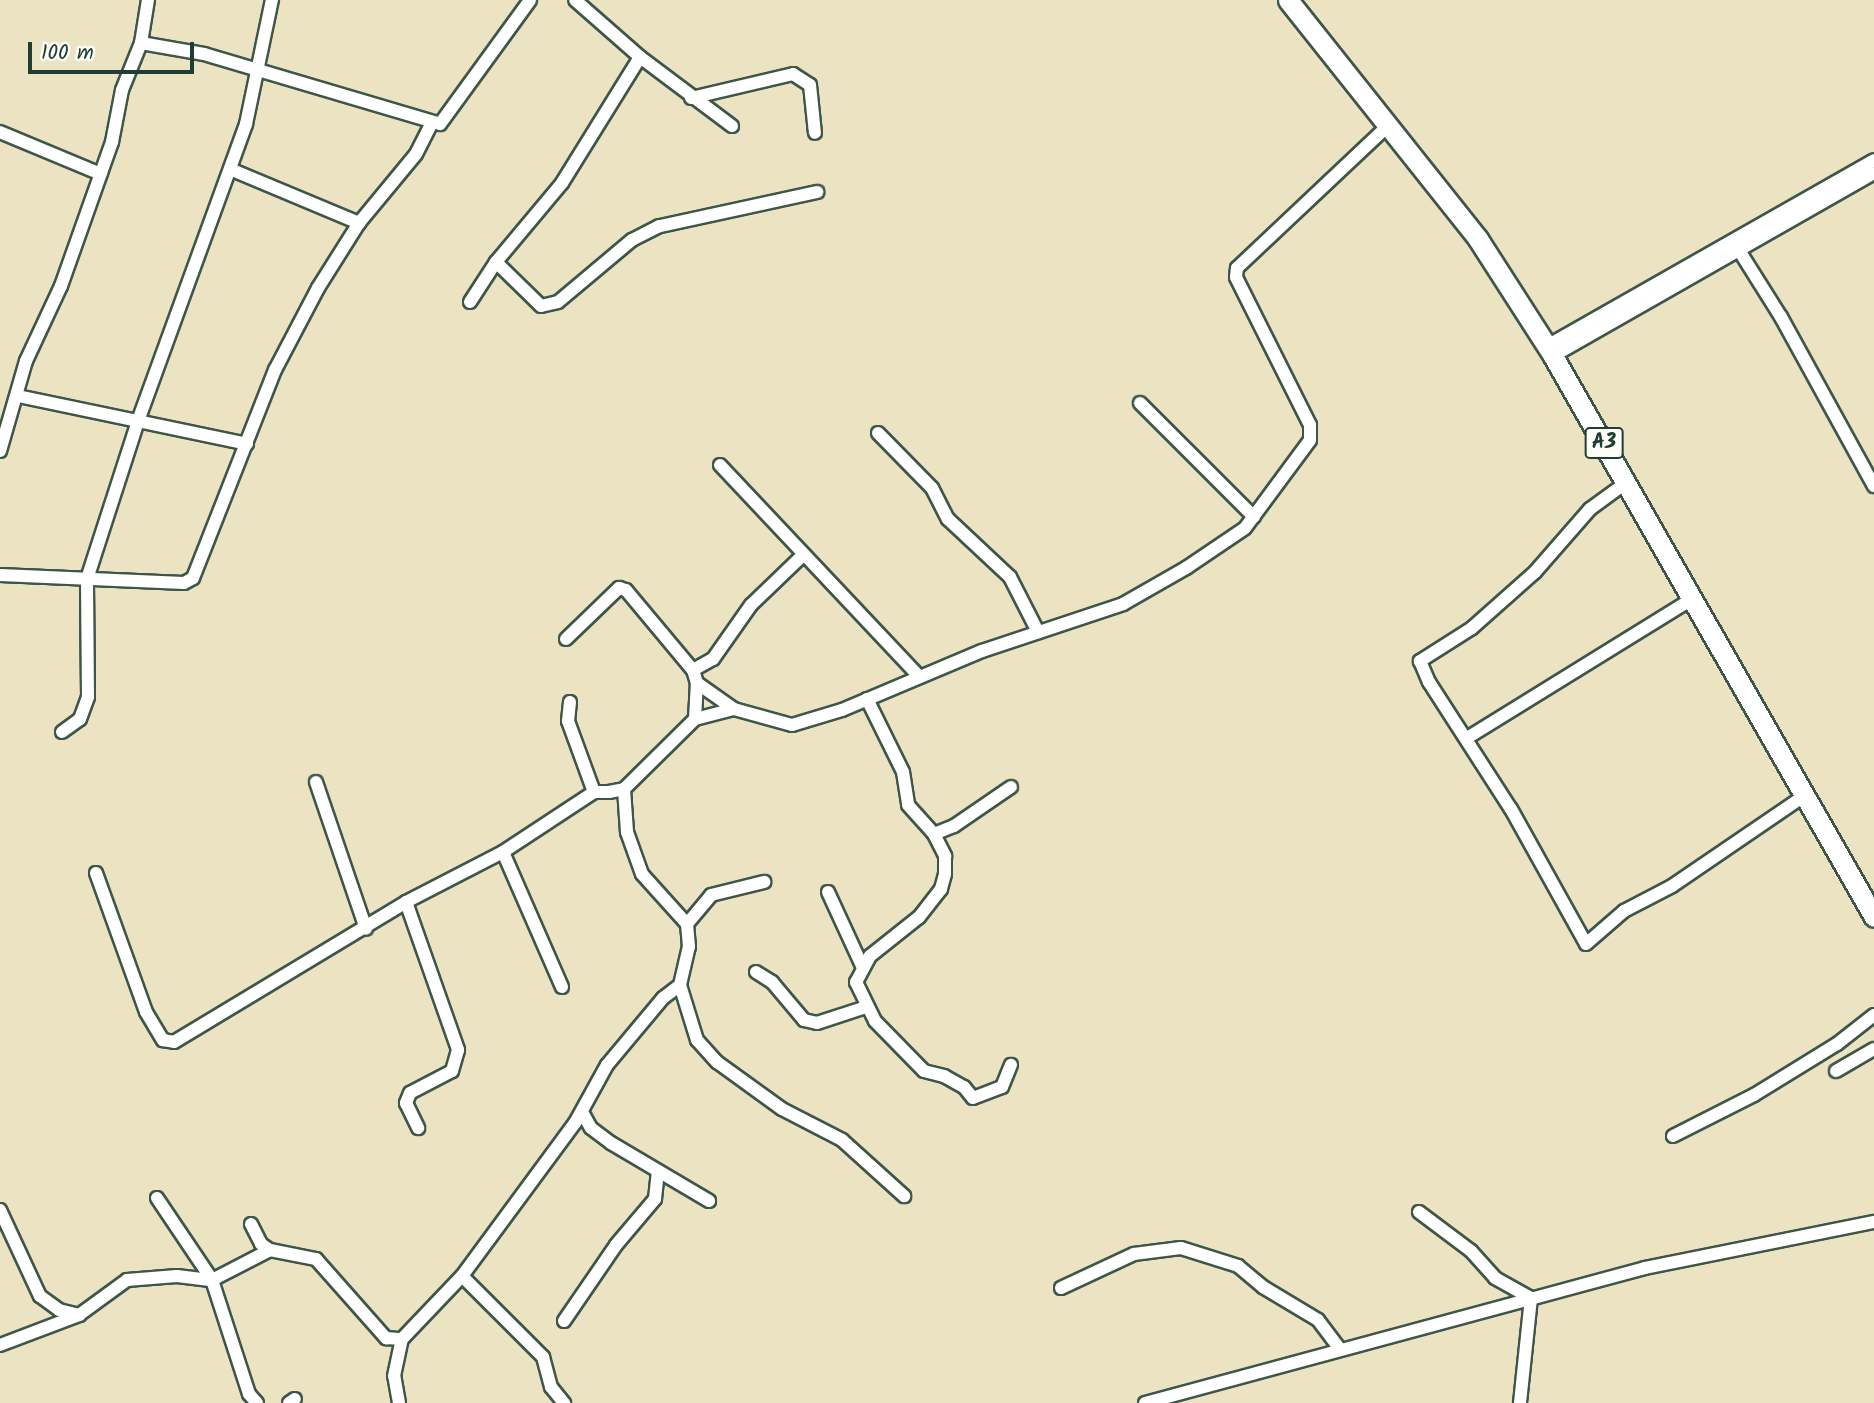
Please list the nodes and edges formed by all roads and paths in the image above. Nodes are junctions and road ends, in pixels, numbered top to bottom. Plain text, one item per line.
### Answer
1 (148, 0) edge
2 (272, 0) edge
3 (530, 0) edge
4 (575, 0) edge
5 (1288, 0) edge
6 (141, 43) junction
7 (640, 57) junction
8 (258, 74) junction
9 (691, 98) junction
10 (432, 123) junction
11 (1389, 125) junction
12 (732, 126) dead end
13 (0, 132) edge
14 (815, 133) dead end
15 (1874, 160) edge
16 (230, 169) junction
17 (1874, 173) edge
18 (101, 174) junction
19 (817, 192) dead end
20 (359, 223) junction
21 (1735, 245) junction
22 (496, 262) junction
23 (470, 302) dead end
24 (1550, 351) junction
25 (18, 396) junction
26 (1140, 403) dead end
27 (138, 421) junction
28 (878, 433) dead end
29 (247, 443) junction
30 (0, 451) edge
31 (720, 465) dead end
32 (1626, 482) junction
33 (1874, 486) edge
34 (1254, 517) junction
35 (803, 555) junction
36 (0, 575) edge
37 (87, 579) junction
38 (1694, 598) junction
39 (1038, 632) junction
40 (566, 639) dead end
41 (695, 676) junction
42 (920, 677) junction
43 (867, 699) junction
44 (570, 702) dead end
45 (734, 709) junction
46 (695, 719) junction
47 (62, 732) dead end
48 (1468, 738) junction
49 (316, 782) dead end
50 (1011, 787) dead end
51 (624, 789) junction
52 (594, 792) junction
53 (1807, 794) junction
54 (934, 834) junction
55 (503, 852) junction
56 (96, 873) dead end
57 (764, 882) dead end
58 (828, 892) dead end
59 (406, 902) junction
60 (1874, 917) edge
61 (687, 924) junction
62 (366, 929) junction
63 (862, 966) junction
64 (756, 972) dead end
65 (680, 985) junction
66 (562, 987) dead end
67 (866, 1007) junction
68 (1874, 1015) edge
69 (1874, 1049) edge
70 (1011, 1065) dead end
71 (1836, 1071) dead end
72 (582, 1112) junction
73 (418, 1128) dead end
74 (1673, 1136) dead end
75 (658, 1172) junction
76 (904, 1196) dead end
77 (158, 1199) dead end
78 (709, 1201) dead end
79 (0, 1210) edge
80 (1419, 1212) dead end
81 (1874, 1222) edge
82 (251, 1224) dead end
83 (270, 1250) junction
84 (462, 1276) junction
85 (212, 1280) junction
86 (1061, 1288) dead end
87 (1531, 1298) junction
88 (79, 1315) junction
89 (564, 1321) dead end
90 (402, 1339) junction
91 (0, 1345) edge
92 (1340, 1349) junction
93 (257, 1403) edge
94 (399, 1403) edge
95 (564, 1403) edge
96 (1145, 1403) edge
97 (1520, 1403) edge

1 - 6 street
2 - 8 street
3 - 10 street
4 - 7 street
5 - 11 highway, A3
6 - 8 street
6 - 18 street
7 - 9 street
7 - 22 street
8 - 10 street
8 - 16 street
9 - 12 street
9 - 14 street
10 - 20 street
11 - 24 highway, A3
11 - 34 street
13 - 18 street
15 - 21 street
16 - 20 street
16 - 27 street
17 - 21 street
18 - 25 street
19 - 22 street
20 - 29 street
21 - 24 street
21 - 33 street
22 - 23 street
24 - 32 highway, A3
25 - 27 street
25 - 30 street
26 - 34 street
27 - 29 street
27 - 37 street
28 - 39 street
29 - 37 street
31 - 35 street
32 - 38 highway, A3
32 - 48 street
34 - 39 street
35 - 41 street
35 - 42 street
36 - 37 street
37 - 47 street
38 - 48 street
38 - 53 highway, A3
39 - 42 street
40 - 41 street
41 - 45 street
41 - 46 street
42 - 43 street
43 - 45 street
43 - 54 street
44 - 52 street
45 - 46 street
46 - 51 street
48 - 53 street
49 - 62 street
50 - 54 street
51 - 52 street
51 - 61 street
52 - 55 street
53 - 60 highway, A3
54 - 63 street
55 - 59 street
55 - 66 street
56 - 62 street
57 - 61 street
58 - 63 street
59 - 62 street
59 - 73 street
61 - 65 street
63 - 67 street
64 - 67 street
65 - 72 street
65 - 76 street
67 - 70 street
68 - 74 street
69 - 71 street
72 - 75 street
72 - 84 street
75 - 78 street
75 - 89 street
77 - 85 street
79 - 88 street
80 - 87 street
81 - 87 street
82 - 83 street
83 - 85 street
83 - 90 street
84 - 90 street
84 - 95 street
85 - 88 street
85 - 93 street
86 - 92 street
87 - 92 street
87 - 97 street
88 - 91 street
90 - 94 street
92 - 96 street

